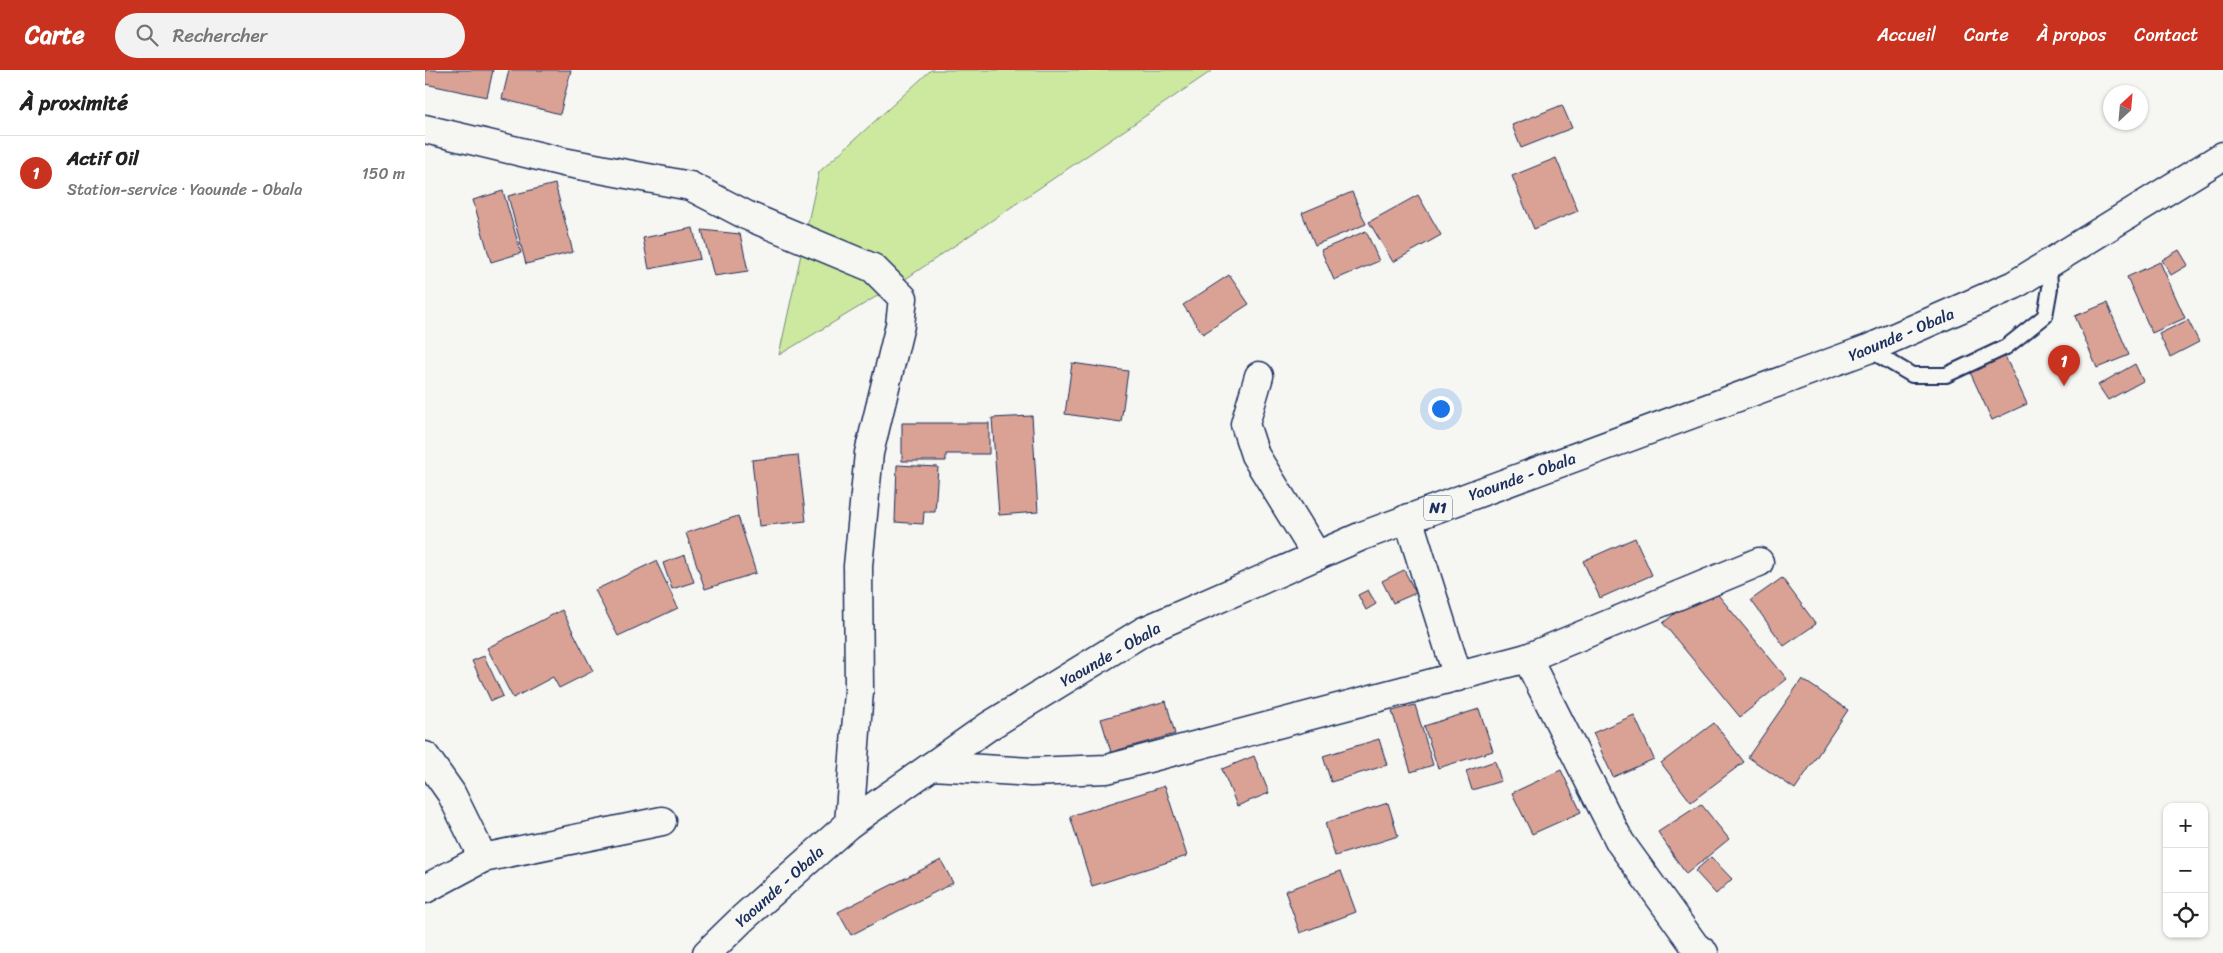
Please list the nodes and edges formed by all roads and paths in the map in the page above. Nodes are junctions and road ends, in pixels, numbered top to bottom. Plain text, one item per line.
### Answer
1 (425, 129) edge
2 (2223, 156) edge
3 (2049, 264) junction
4 (1868, 349) junction
5 (1259, 376) dead end
6 (1408, 518) junction
7 (1317, 556) junction
8 (1759, 562) dead end
9 (1527, 658) junction
10 (1458, 677) junction
11 (425, 756) edge
12 (932, 766) junction
13 (662, 821) dead end
14 (849, 824) junction
15 (483, 858) junction
16 (425, 889) edge
17 (707, 953) edge
18 (1704, 953) edge

1 - 14 main road
2 - 3 main road, Yaounde - Obala / N1
3 - 4 main road, Yaounde - Obala / N1
3 - 4 lane
4 - 6 main road, Yaounde - Obala / N1
5 - 7 main road
6 - 7 main road, Yaounde - Obala / N1
6 - 10 main road
7 - 12 main road, Yaounde - Obala / N1
8 - 9 main road
9 - 10 main road
9 - 18 main road
10 - 12 main road
11 - 15 main road
12 - 14 main road, Yaounde - Obala / N1
13 - 15 main road
14 - 17 main road, Yaounde - Obala / N1
15 - 16 main road

